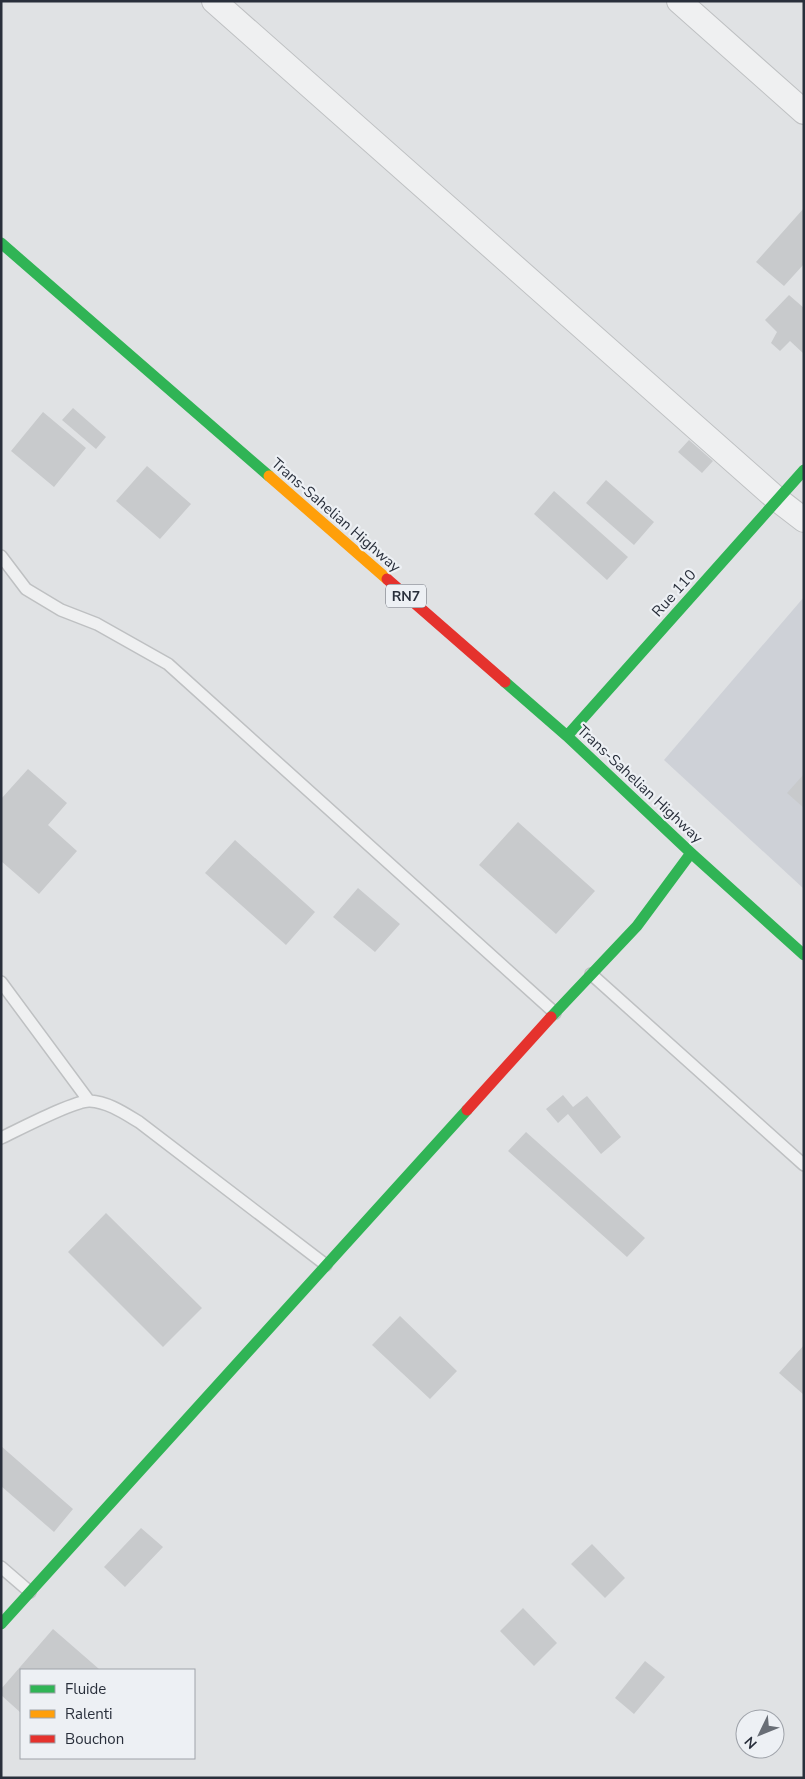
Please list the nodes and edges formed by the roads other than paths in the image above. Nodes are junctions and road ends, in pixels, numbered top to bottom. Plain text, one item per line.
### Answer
1 (214, 1) edge
2 (679, 1) edge
3 (804, 112) edge
4 (1, 243) edge
5 (804, 470) edge
6 (778, 500) junction
7 (804, 520) edge
8 (1, 556) edge
9 (567, 736) junction
10 (691, 853) junction
11 (804, 955) edge
12 (591, 974) junction
13 (1, 982) edge
14 (555, 1013) junction
15 (89, 1101) junction
16 (1, 1138) edge
17 (804, 1165) edge
18 (326, 1265) junction
19 (1, 1567) edge
20 (30, 1592) junction
21 (1, 1624) edge

1 - 6 street
2 - 3 street
4 - 9 main road, Trans-Sahelian Highway / RN7
5 - 6 main road, Rue 110
6 - 7 street
6 - 9 main road, Rue 110
8 - 14 lane
9 - 10 main road, Trans-Sahelian Highway / RN7
10 - 11 main road, Trans-Sahelian Highway / RN7
10 - 12 main road
12 - 14 main road
12 - 17 lane
13 - 15 lane
14 - 18 main road
15 - 16 lane
15 - 18 lane
18 - 20 main road
19 - 20 lane
20 - 21 main road

